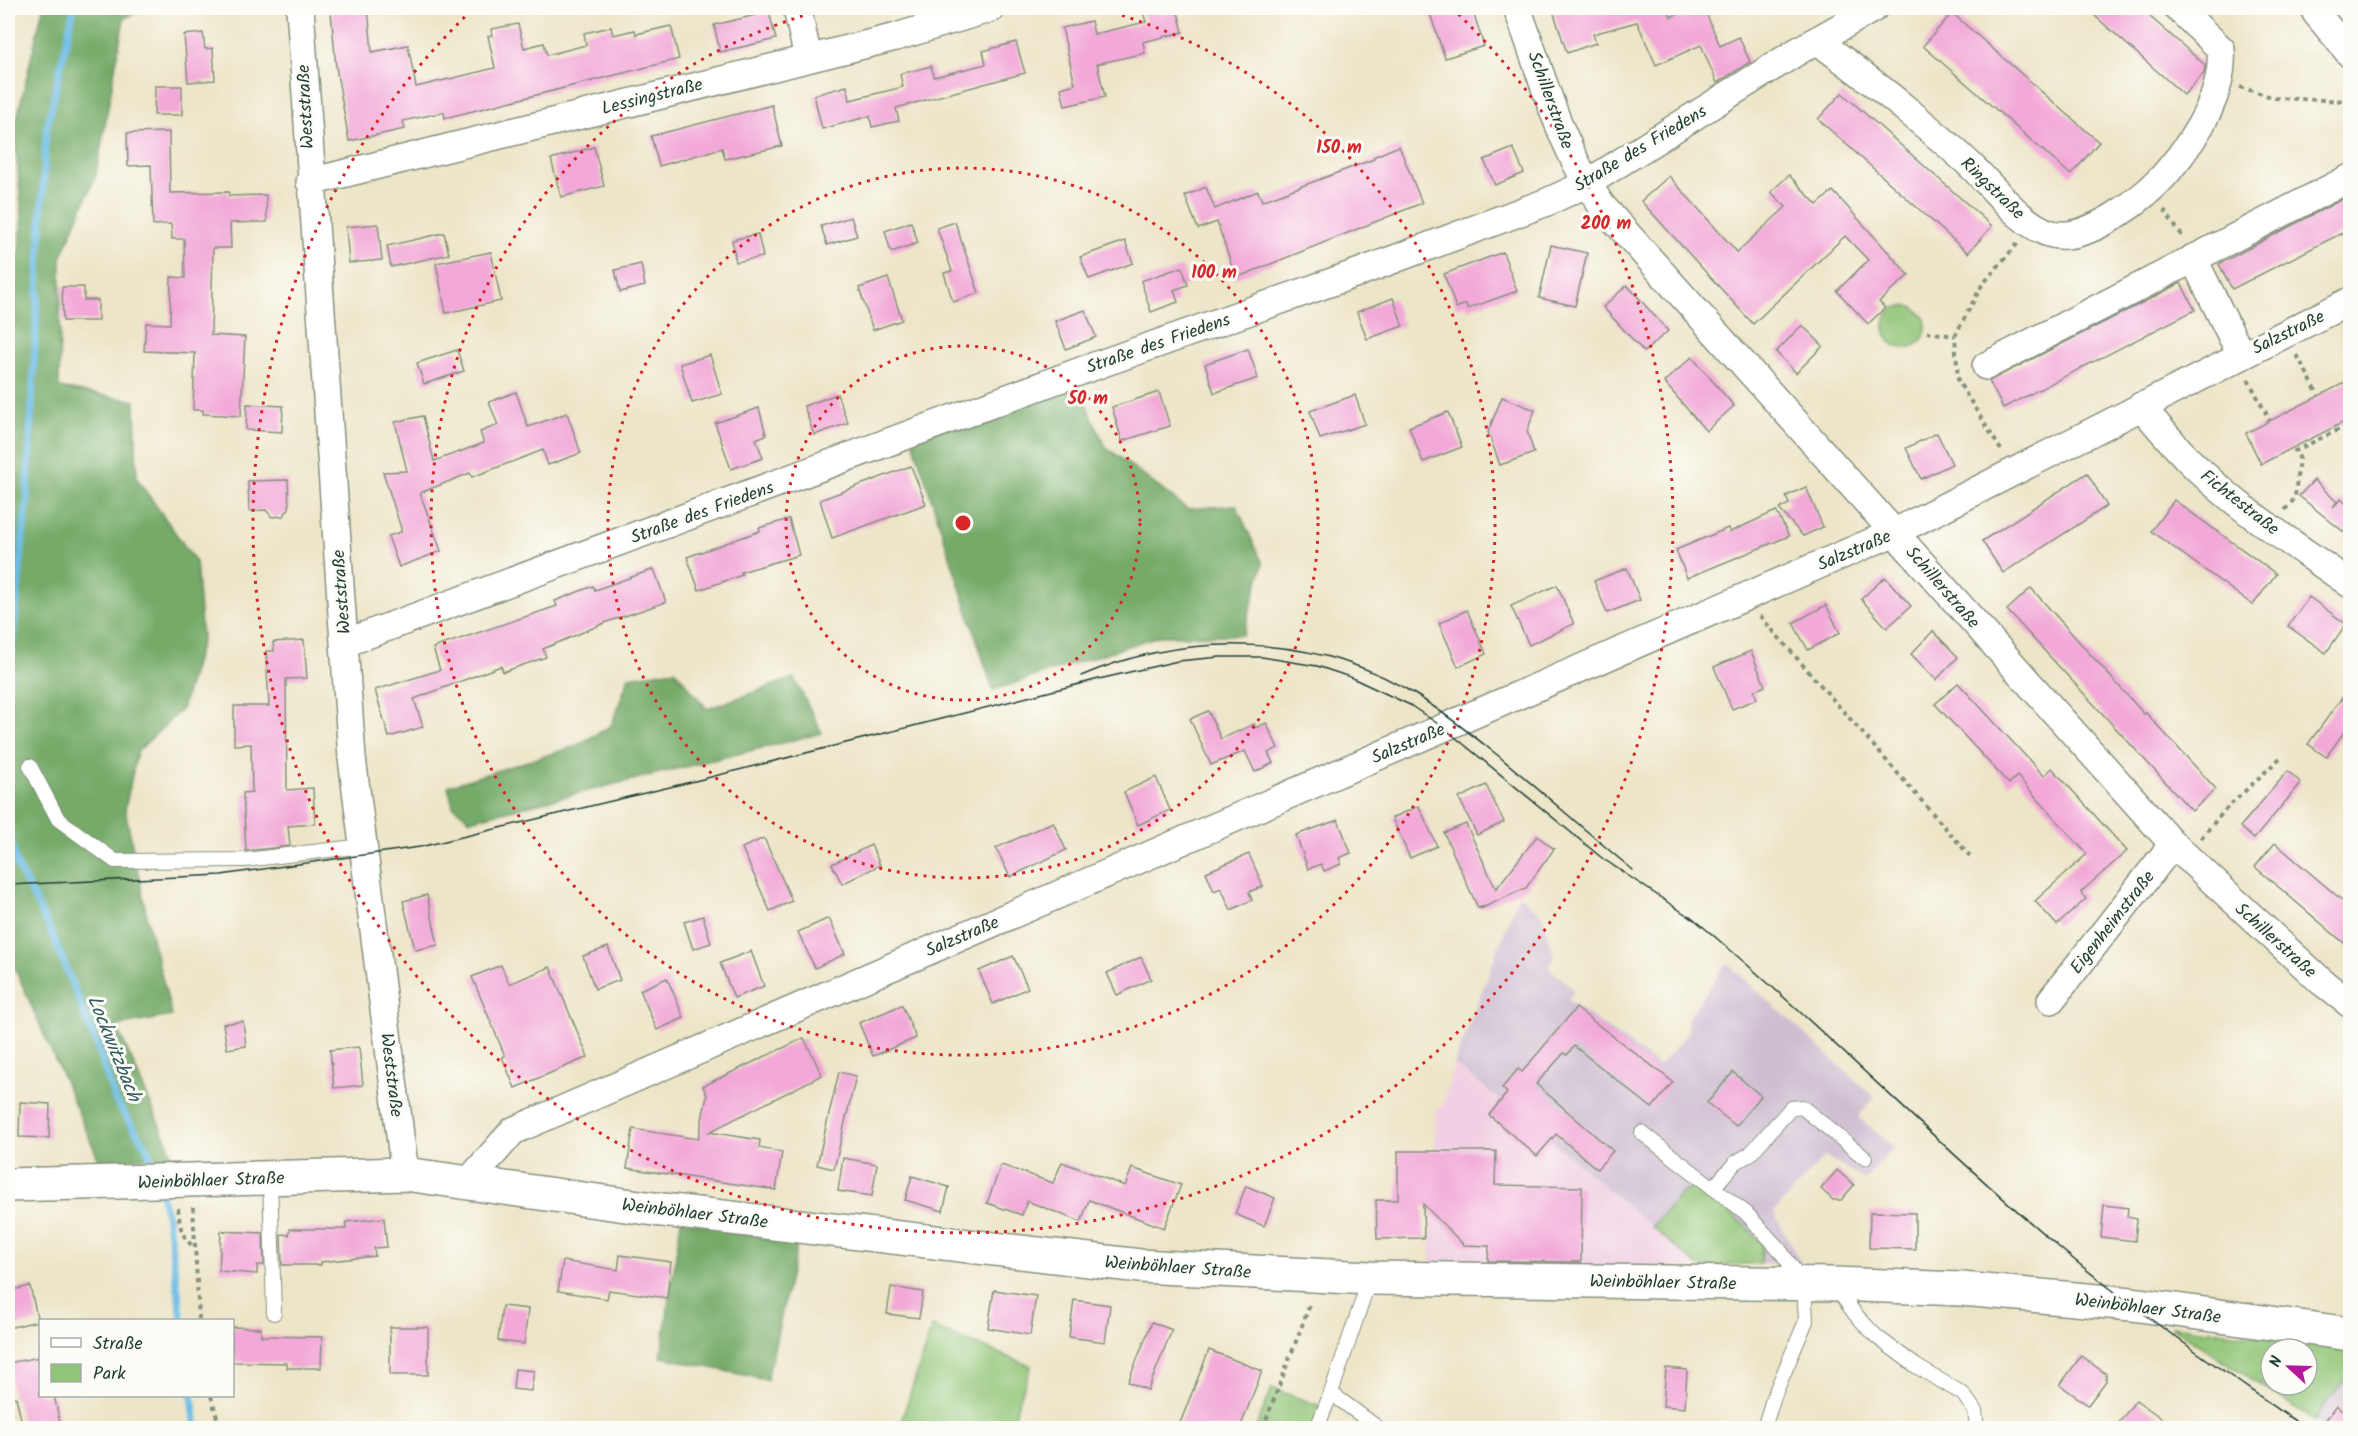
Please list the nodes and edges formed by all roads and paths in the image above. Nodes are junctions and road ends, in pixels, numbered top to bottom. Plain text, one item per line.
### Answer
1 (300, 8) edge
2 (797, 8) edge
3 (992, 8) edge
4 (1517, 8) edge
5 (1874, 8) edge
6 (2178, 8) edge
7 (2323, 8) edge
8 (1817, 40) junction
9 (2350, 54) edge
10 (808, 58) junction
11 (2219, 81) junction
12 (2350, 101) edge
13 (2350, 178) edge
14 (310, 182) junction
15 (1586, 184) junction
16 (2193, 258) junction
17 (2350, 301) edge
18 (1926, 332) dead end
19 (2287, 332) junction
20 (1955, 336) dead end
21 (2239, 356) junction
22 (1986, 366) dead end
23 (2319, 396) dead end
24 (2141, 406) junction
25 (2270, 421) dead end
26 (2350, 424) edge
27 (2270, 526) junction
28 (1895, 532) junction
29 (2350, 584) edge
30 (1744, 597) junction
31 (345, 643) junction
32 (2280, 758) dead end
33 (30, 766) dead end
34 (363, 846) junction
35 (2179, 850) junction
36 (1970, 856) dead end
37 (2051, 1000) dead end
38 (2350, 1004) edge
39 (1642, 1133) dead end
40 (1865, 1158) dead end
41 (405, 1174) junction
42 (270, 1178) junction
43 (170, 1181) junction
44 (469, 1181) junction
45 (8, 1185) edge
46 (1713, 1188) junction
47 (194, 1247) junction
48 (1320, 1276) junction
49 (1370, 1278) junction
50 (1819, 1284) junction
51 (274, 1313) dead end
52 (199, 1319) edge
53 (2350, 1334) edge
54 (1331, 1393) junction
55 (212, 1397) edge
56 (220, 1428) edge
57 (1263, 1428) edge
58 (1317, 1428) edge
59 (1378, 1428) edge
60 (1764, 1428) edge
61 (1977, 1428) edge

1 - 14 street, Weststraße
2 - 10 street
3 - 10 street, Lessingstraße
4 - 15 street, Schillerstraße
5 - 8 street, Straße des Friedens
6 - 11 street, Ringstraße
7 - 9 street
8 - 11 street, Ringstraße
8 - 15 street, Straße des Friedens
10 - 14 street, Lessingstraße
11 - 12 path
13 - 16 street
14 - 31 street, Weststraße
15 - 28 street, Schillerstraße
15 - 31 street, Straße des Friedens
16 - 21 street
16 - 22 street
17 - 19 street, Salzstraße
18 - 20 path
19 - 21 street, Salzstraße
19 - 23 path
21 - 24 street, Salzstraße
21 - 25 path
24 - 27 street, Fichtestraße
24 - 28 street, Salzstraße
26 - 27 path
27 - 29 street, Fichtestraße
28 - 30 street, Salzstraße
28 - 35 street, Schillerstraße
30 - 36 path
30 - 44 street, Salzstraße
31 - 34 street, Weststraße
32 - 35 path
33 - 34 lane
34 - 41 street, Weststraße
35 - 37 street, Eigenheimstraße
35 - 38 street, Schillerstraße
39 - 46 lane
40 - 46 lane
41 - 42 main road, Weinböhlaer Straße
41 - 44 main road, Weinböhlaer Straße
42 - 43 main road, Weinböhlaer Straße
42 - 51 lane
43 - 45 main road, Weinböhlaer Straße
43 - 47 path
43 - 47 path
44 - 48 main road, Weinböhlaer Straße
46 - 50 lane
47 - 52 path
48 - 49 main road, Weinböhlaer Straße
48 - 57 path
49 - 50 main road, Weinböhlaer Straße
49 - 54 lane
50 - 53 main road, Weinböhlaer Straße
50 - 60 lane
50 - 61 lane
54 - 58 lane
54 - 59 lane
55 - 56 path

